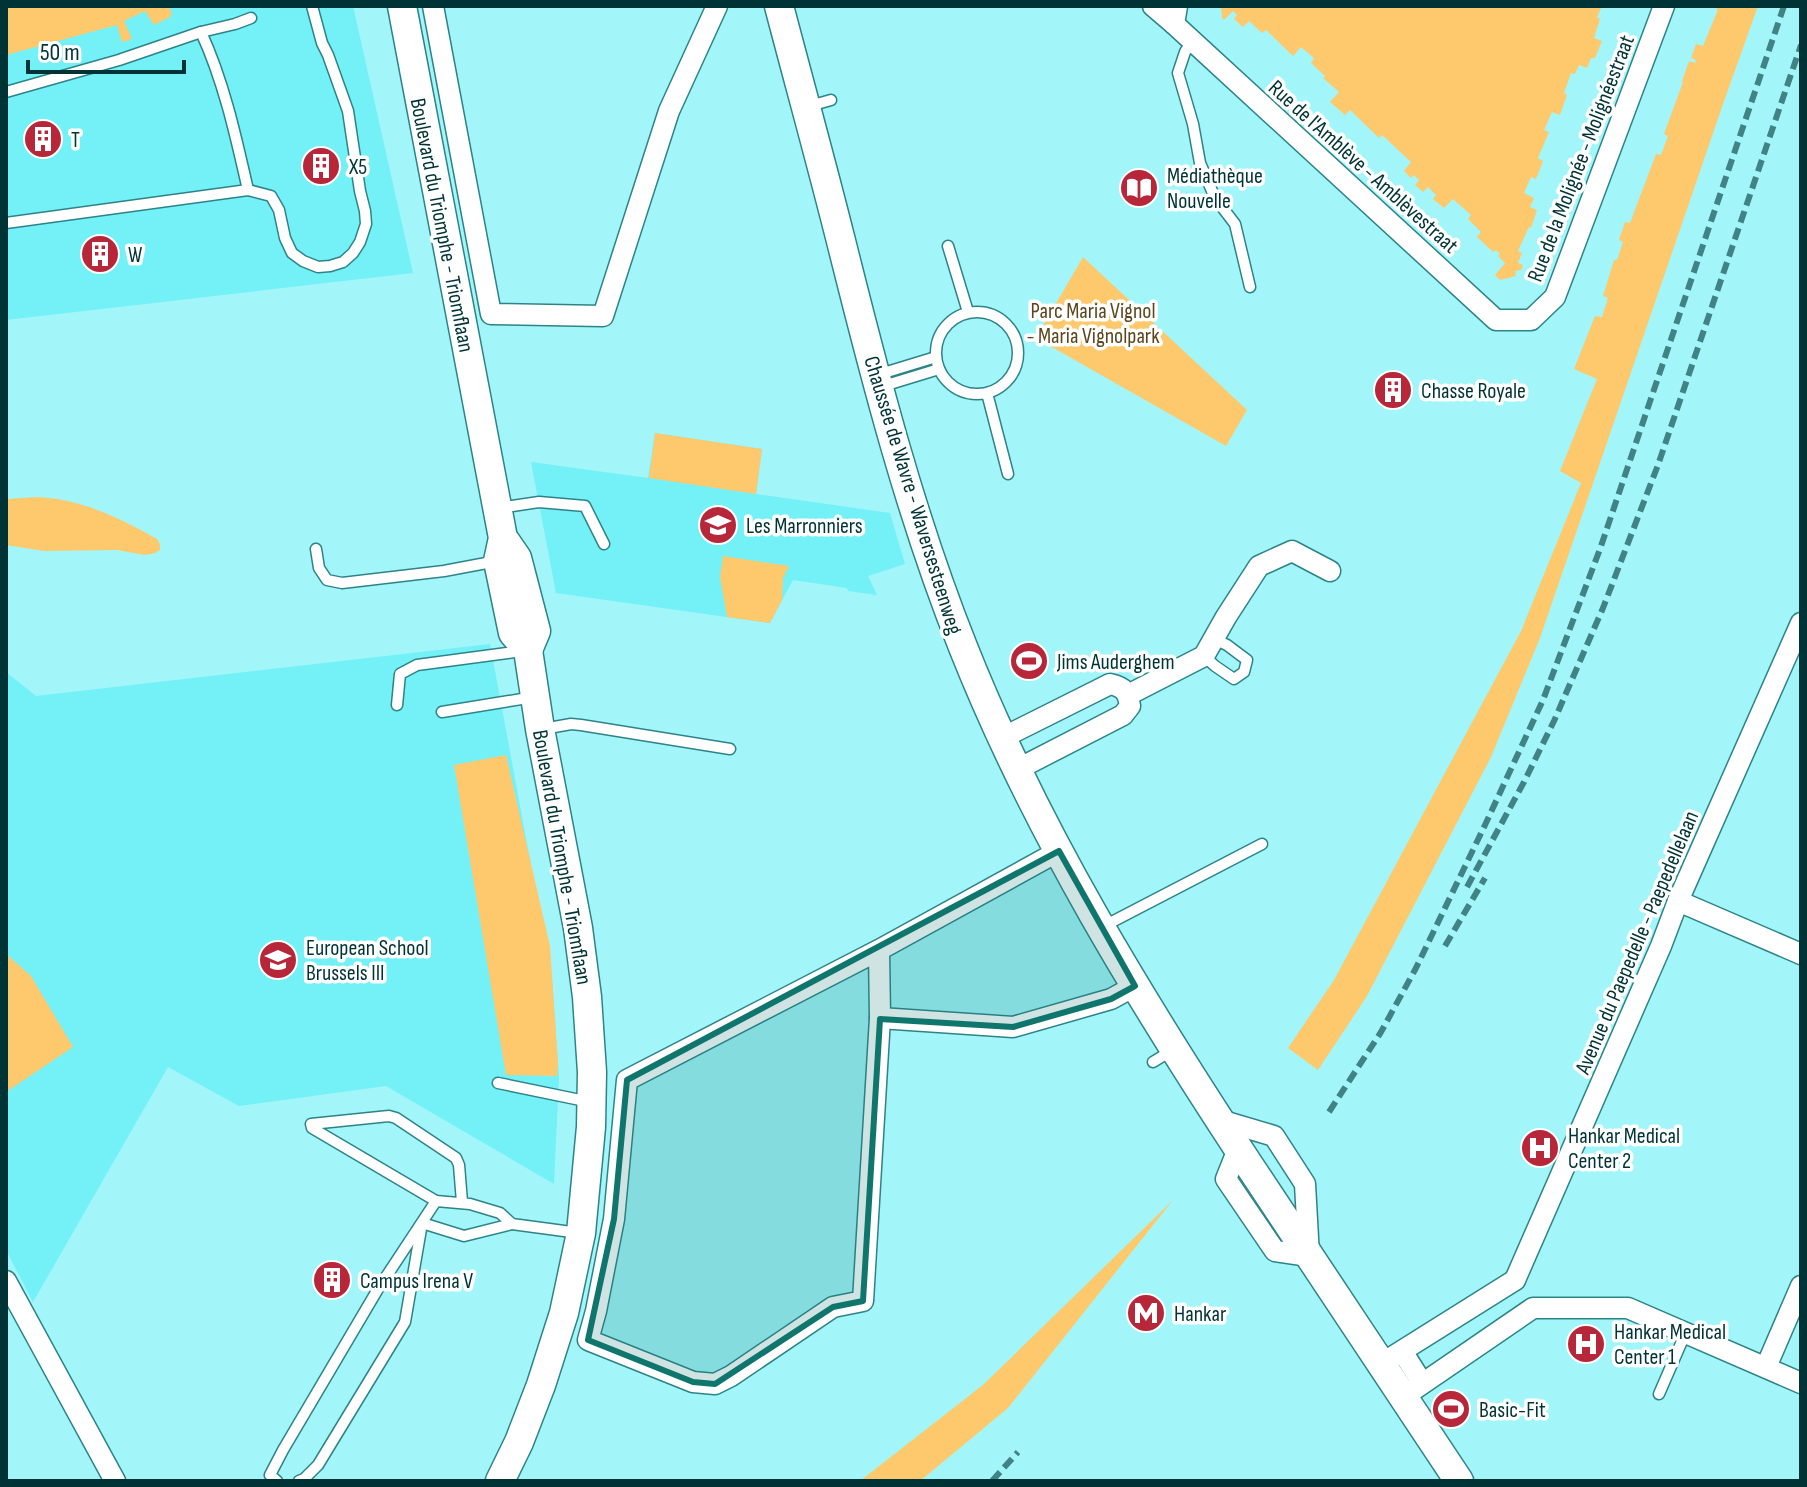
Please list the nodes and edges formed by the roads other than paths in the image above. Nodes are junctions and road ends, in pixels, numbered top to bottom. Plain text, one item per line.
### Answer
1 (312, 6) edge
2 (402, 6) edge
3 (433, 6) edge
4 (717, 6) edge
5 (779, 6) edge
6 (1153, 6) edge
7 (1664, 6) edge
8 (1176, 15) edge
9 (251, 18) dead end
10 (201, 32) junction
11 (1192, 41) junction
12 (6, 92) edge
13 (248, 190) junction
14 (6, 223) edge
15 (948, 246) dead end
16 (1250, 287) dead end
17 (968, 312) junction
18 (1531, 320) joint
19 (937, 363) junction
20 (877, 382) junction
21 (987, 393) junction
22 (1008, 474) dead end
23 (497, 508) junction
24 (604, 544) dead end
25 (316, 549) dead end
26 (506, 552) junction
27 (1330, 571) dead end
28 (1801, 623) edge
29 (1209, 648) junction
30 (528, 650) junction
31 (1128, 695) junction
32 (535, 697) junction
33 (397, 705) dead end
34 (442, 712) dead end
35 (540, 729) junction
36 (1002, 738) junction
37 (730, 749) dead end
38 (1018, 769) junction
39 (1262, 844) dead end
40 (1059, 851) junction
41 (1678, 901) junction
42 (1102, 927) junction
43 (879, 950) junction
44 (1801, 954) edge
45 (1135, 986) junction
46 (880, 1018) junction
47 (498, 1083) dead end
48 (592, 1102) junction
49 (1220, 1120) junction
50 (436, 1201) junction
51 (462, 1202) junction
52 (422, 1223) junction
53 (512, 1224) junction
54 (581, 1233) junction
55 (1309, 1256) junction
56 (1515, 1280) junction
57 (6, 1281) edge
58 (1801, 1286) edge
59 (1533, 1308) junction
60 (1686, 1332) junction
61 (1394, 1361) junction
62 (1766, 1367) junction
63 (1801, 1383) edge
64 (1411, 1387) junction
65 (1659, 1394) dead end
66 (115, 1481) edge
67 (277, 1481) edge
68 (299, 1481) edge
69 (500, 1481) edge
70 (1459, 1481) edge

1 - 13 lane
2 - 23 main road, Boulevard du Triomphe - Triomflaan
3 - 4 street, Boulevard du Triomphe - Triomflaan
5 - 20 main road, Chaussée de Wavre - Waversesteenweg
6 - 8 street, Rue de l'Amblève - Amblèvestraat
7 - 18 street, Rue de la Molignée - Molignéestraat
8 - 11 street, Rue de l'Amblève - Amblèvestraat
9 - 10 lane
10 - 12 lane
10 - 13 lane
11 - 16 lane
11 - 18 street, Rue de l'Amblève - Amblèvestraat
13 - 14 lane
15 - 17 lane
17 - 19 lane
17 - 21 lane
19 - 20 lane
19 - 21 lane
20 - 36 main road, Chaussée de Wavre - Waversesteenweg
21 - 22 lane
23 - 24 lane
23 - 26 main road, Boulevard du Triomphe - Triomflaan
25 - 26 lane
26 - 30 main road, Boulevard du Triomphe - Triomflaan
27 - 29 street
28 - 41 street, Avenue du Paepedelle - Paepedellelaan
29 - 29 lane
29 - 31 street
30 - 32 main road, Boulevard du Triomphe - Triomflaan
30 - 33 lane
31 - 36 street
31 - 38 street
32 - 34 lane
32 - 35 main road, Boulevard du Triomphe - Triomflaan
35 - 37 lane
35 - 48 main road, Boulevard du Triomphe - Triomflaan
36 - 38 main road, Chaussée de Wavre - Waversesteenweg
38 - 40 main road, Chaussée de Wavre - Waversesteenweg
39 - 42 lane
40 - 42 main road, Chaussée de Wavre - Waversesteenweg
40 - 43 street
41 - 44 street
41 - 56 street, Avenue du Paepedelle - Paepedellelaan
42 - 45 main road, Chaussée de Wavre - Waversesteenweg
43 - 46 street
43 - 46 street
45 - 46 street
45 - 49 main road, Chaussée de Wavre - Waversesteenweg
47 - 48 lane
48 - 54 main road, Boulevard du Triomphe - Triomflaan
49 - 55 main road, Chaussée de Wavre - Waversesteenweg
49 - 55 street
50 - 51 lane
50 - 51 lane
50 - 52 lane
51 - 53 lane
52 - 53 lane
52 - 67 lane
52 - 68 lane
53 - 54 lane
54 - 69 main road, Boulevard du Triomphe - Triomflaan
55 - 61 main road, Chaussée de Wavre - Waversesteenweg
56 - 59 street
56 - 61 street
57 - 66 street
58 - 62 street
59 - 60 street
59 - 64 street
60 - 62 street
60 - 65 lane
61 - 64 main road, Chaussée de Wavre - Waversesteenweg
62 - 63 street
64 - 70 main road, Chaussée de Wavre - Waversesteenweg

